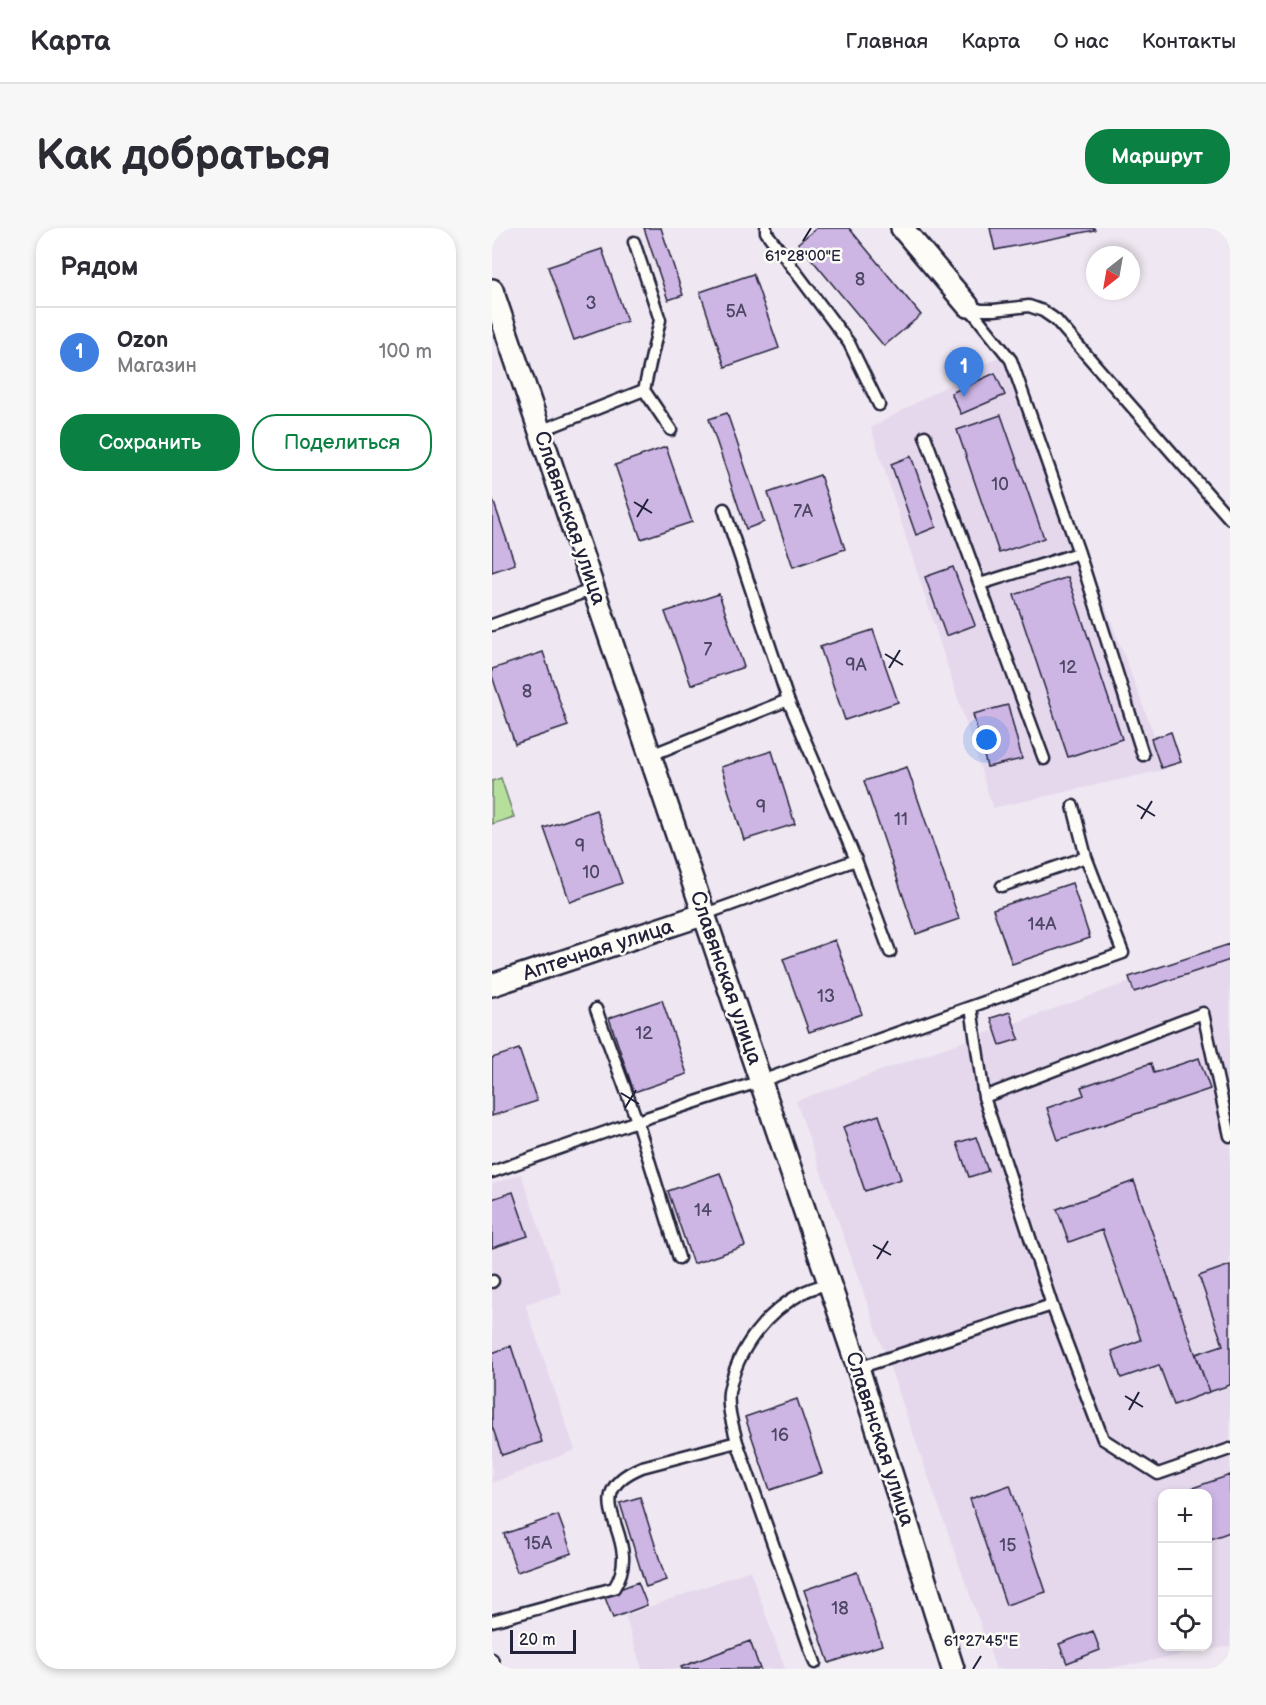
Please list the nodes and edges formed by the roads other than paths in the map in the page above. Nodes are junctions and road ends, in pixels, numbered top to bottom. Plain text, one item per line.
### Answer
1 (766, 228) edge
2 (902, 228) edge
3 (634, 242) dead end
4 (492, 290) edge
5 (968, 306) junction
6 (644, 390) junction
7 (879, 405) dead end
8 (671, 430) dead end
9 (540, 431) junction
10 (925, 436) dead end
11 (724, 509) dead end
12 (1230, 519) edge
13 (1078, 553) junction
14 (980, 584) junction
15 (594, 589) junction
16 (492, 626) edge
17 (788, 700) junction
18 (651, 755) junction
19 (1143, 755) dead end
20 (1044, 759) dead end
21 (1073, 806) dead end
22 (1086, 857) junction
23 (856, 860) junction
24 (1002, 886) dead end
25 (705, 914) junction
26 (890, 952) dead end
27 (492, 985) edge
28 (971, 1006) junction
29 (596, 1009) dead end
30 (762, 1081) junction
31 (984, 1097) junction
32 (637, 1121) junction
33 (1230, 1136) edge
34 (492, 1172) edge
35 (680, 1258) dead end
36 (830, 1283) junction
37 (1052, 1305) junction
38 (858, 1368) junction
39 (737, 1442) junction
40 (1230, 1449) edge
41 (492, 1621) edge
42 (492, 1659) edge
43 (815, 1663) dead end
44 (495, 1669) edge
45 (953, 1669) edge

1 - 7 lane
2 - 5 street
3 - 6 lane
4 - 9 street, Славянская улица
5 - 12 lane
5 - 13 lane
6 - 8 lane
6 - 9 lane
9 - 15 street, Славянская улица
10 - 14 lane
11 - 17 lane
13 - 14 lane
13 - 19 lane
14 - 20 lane
15 - 16 lane
15 - 18 street, Славянская улица
17 - 18 lane
17 - 23 lane
18 - 25 street, Славянская улица
21 - 22 lane
22 - 24 lane
22 - 28 lane
23 - 25 lane
23 - 26 lane
25 - 27 street, Аптечная улица
25 - 30 street, Славянская улица
28 - 30 lane
28 - 31 lane
29 - 32 lane
30 - 32 lane
30 - 36 street, Славянская улица
31 - 33 lane
31 - 37 lane
32 - 34 lane
32 - 35 lane
36 - 38 street, Славянская улица
36 - 39 lane
37 - 38 lane
37 - 40 lane
38 - 45 street, Славянская улица
39 - 41 lane
39 - 43 lane
42 - 44 lane

